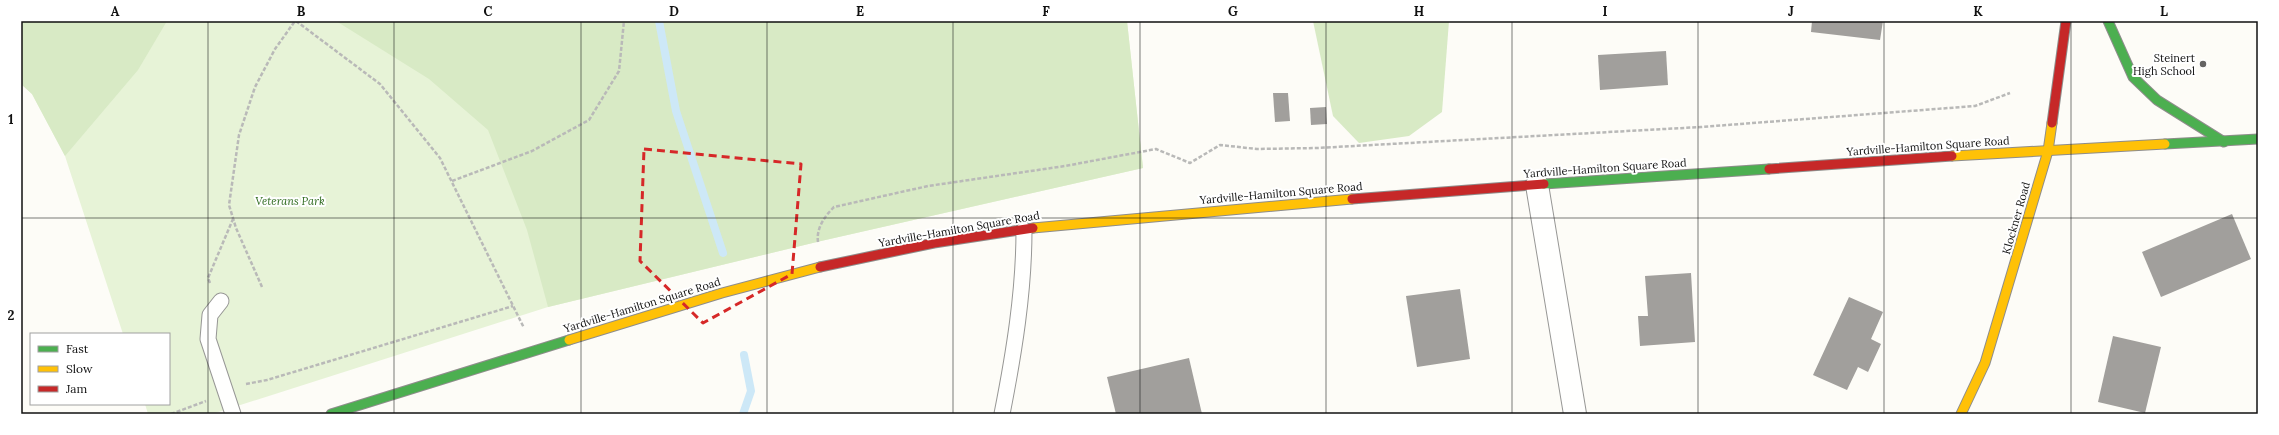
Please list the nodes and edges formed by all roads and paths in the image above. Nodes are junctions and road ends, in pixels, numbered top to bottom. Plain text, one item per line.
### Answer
1 (295, 21) edge
2 (624, 21) edge
3 (2066, 21) edge
4 (2108, 21) edge
5 (2010, 93) dead end
6 (2258, 139) edge
7 (2224, 142) junction
8 (2048, 151) junction
9 (452, 181) junction
10 (1537, 185) junction
11 (233, 219) junction
12 (1024, 230) junction
13 (824, 266) junction
14 (262, 287) dead end
15 (218, 304) joint
16 (513, 306) junction
17 (535, 350) junction
18 (226, 392) junction
19 (171, 414) edge
20 (233, 414) edge
21 (331, 414) edge
22 (1002, 414) edge
23 (1575, 414) edge
24 (1961, 414) edge

1 - 9 path
1 - 11 path
2 - 9 path
3 - 8 street, Klockner Road
4 - 7 street
5 - 13 path
6 - 7 street, Yardville-Hamilton Square Road
7 - 8 street, Yardville-Hamilton Square Road
8 - 10 street, Yardville-Hamilton Square Road
8 - 24 street, Klockner Road
9 - 16 path
10 - 12 street, Yardville-Hamilton Square Road
10 - 23 street
11 - 14 path
11 - 15 path
12 - 13 street, Yardville-Hamilton Square Road
12 - 22 lane
13 - 17 street, Yardville-Hamilton Square Road
15 - 18 lane
16 - 17 path
16 - 18 path
17 - 21 street, Yardville-Hamilton Square Road
18 - 19 path
18 - 20 lane

